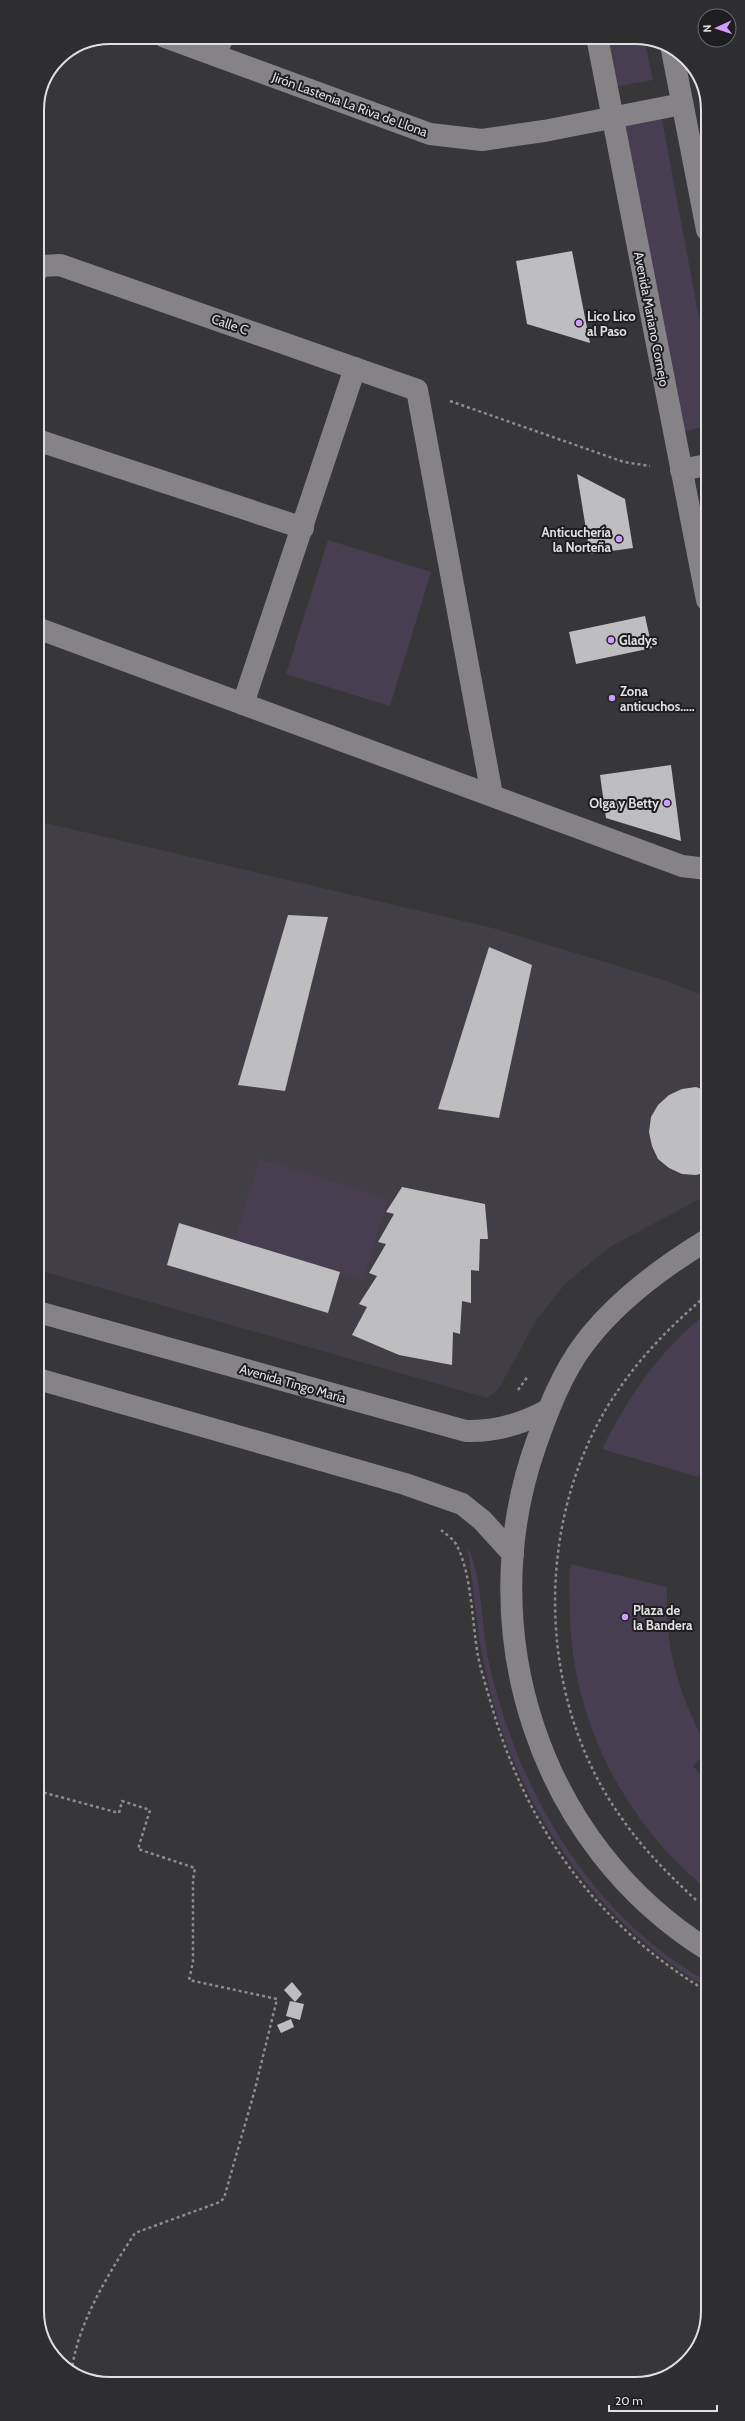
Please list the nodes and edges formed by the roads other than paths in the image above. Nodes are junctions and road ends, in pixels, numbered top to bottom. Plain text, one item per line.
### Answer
1 (207, 44) edge
2 (597, 44) edge
3 (219, 46) edge
4 (673, 56) edge
5 (682, 104) junction
6 (612, 119) junction
7 (701, 200) edge
8 (44, 267) edge
9 (355, 368) junction
10 (44, 442) edge
11 (701, 466) edge
12 (681, 470) junction
13 (303, 528) junction
14 (701, 570) edge
15 (44, 631) edge
16 (243, 704) junction
17 (492, 795) junction
18 (701, 868) edge
19 (701, 1244) edge
20 (44, 1314) edge
21 (44, 1381) edge
22 (548, 1410) junction
23 (513, 1554) junction
24 (701, 1945) edge

1 - 3 street, Jirón Lastenia La Riva de Llona
2 - 6 street, Avenida Mariano Cornejo
3 - 6 street, Jirón Lastenia La Riva de Llona
4 - 5 street
5 - 6 street, Jirón Lastenia La Riva de Llona
5 - 7 street
6 - 12 street, Avenida Mariano Cornejo
8 - 9 street, Calle C
9 - 13 street
9 - 17 street, Calle C
10 - 13 street
11 - 12 street
12 - 14 street, Avenida Mariano Cornejo
13 - 16 street
15 - 16 street
16 - 17 street
17 - 18 street
19 - 22 street
20 - 22 street, Avenida Tingo María
21 - 23 street
22 - 23 street
23 - 24 street

